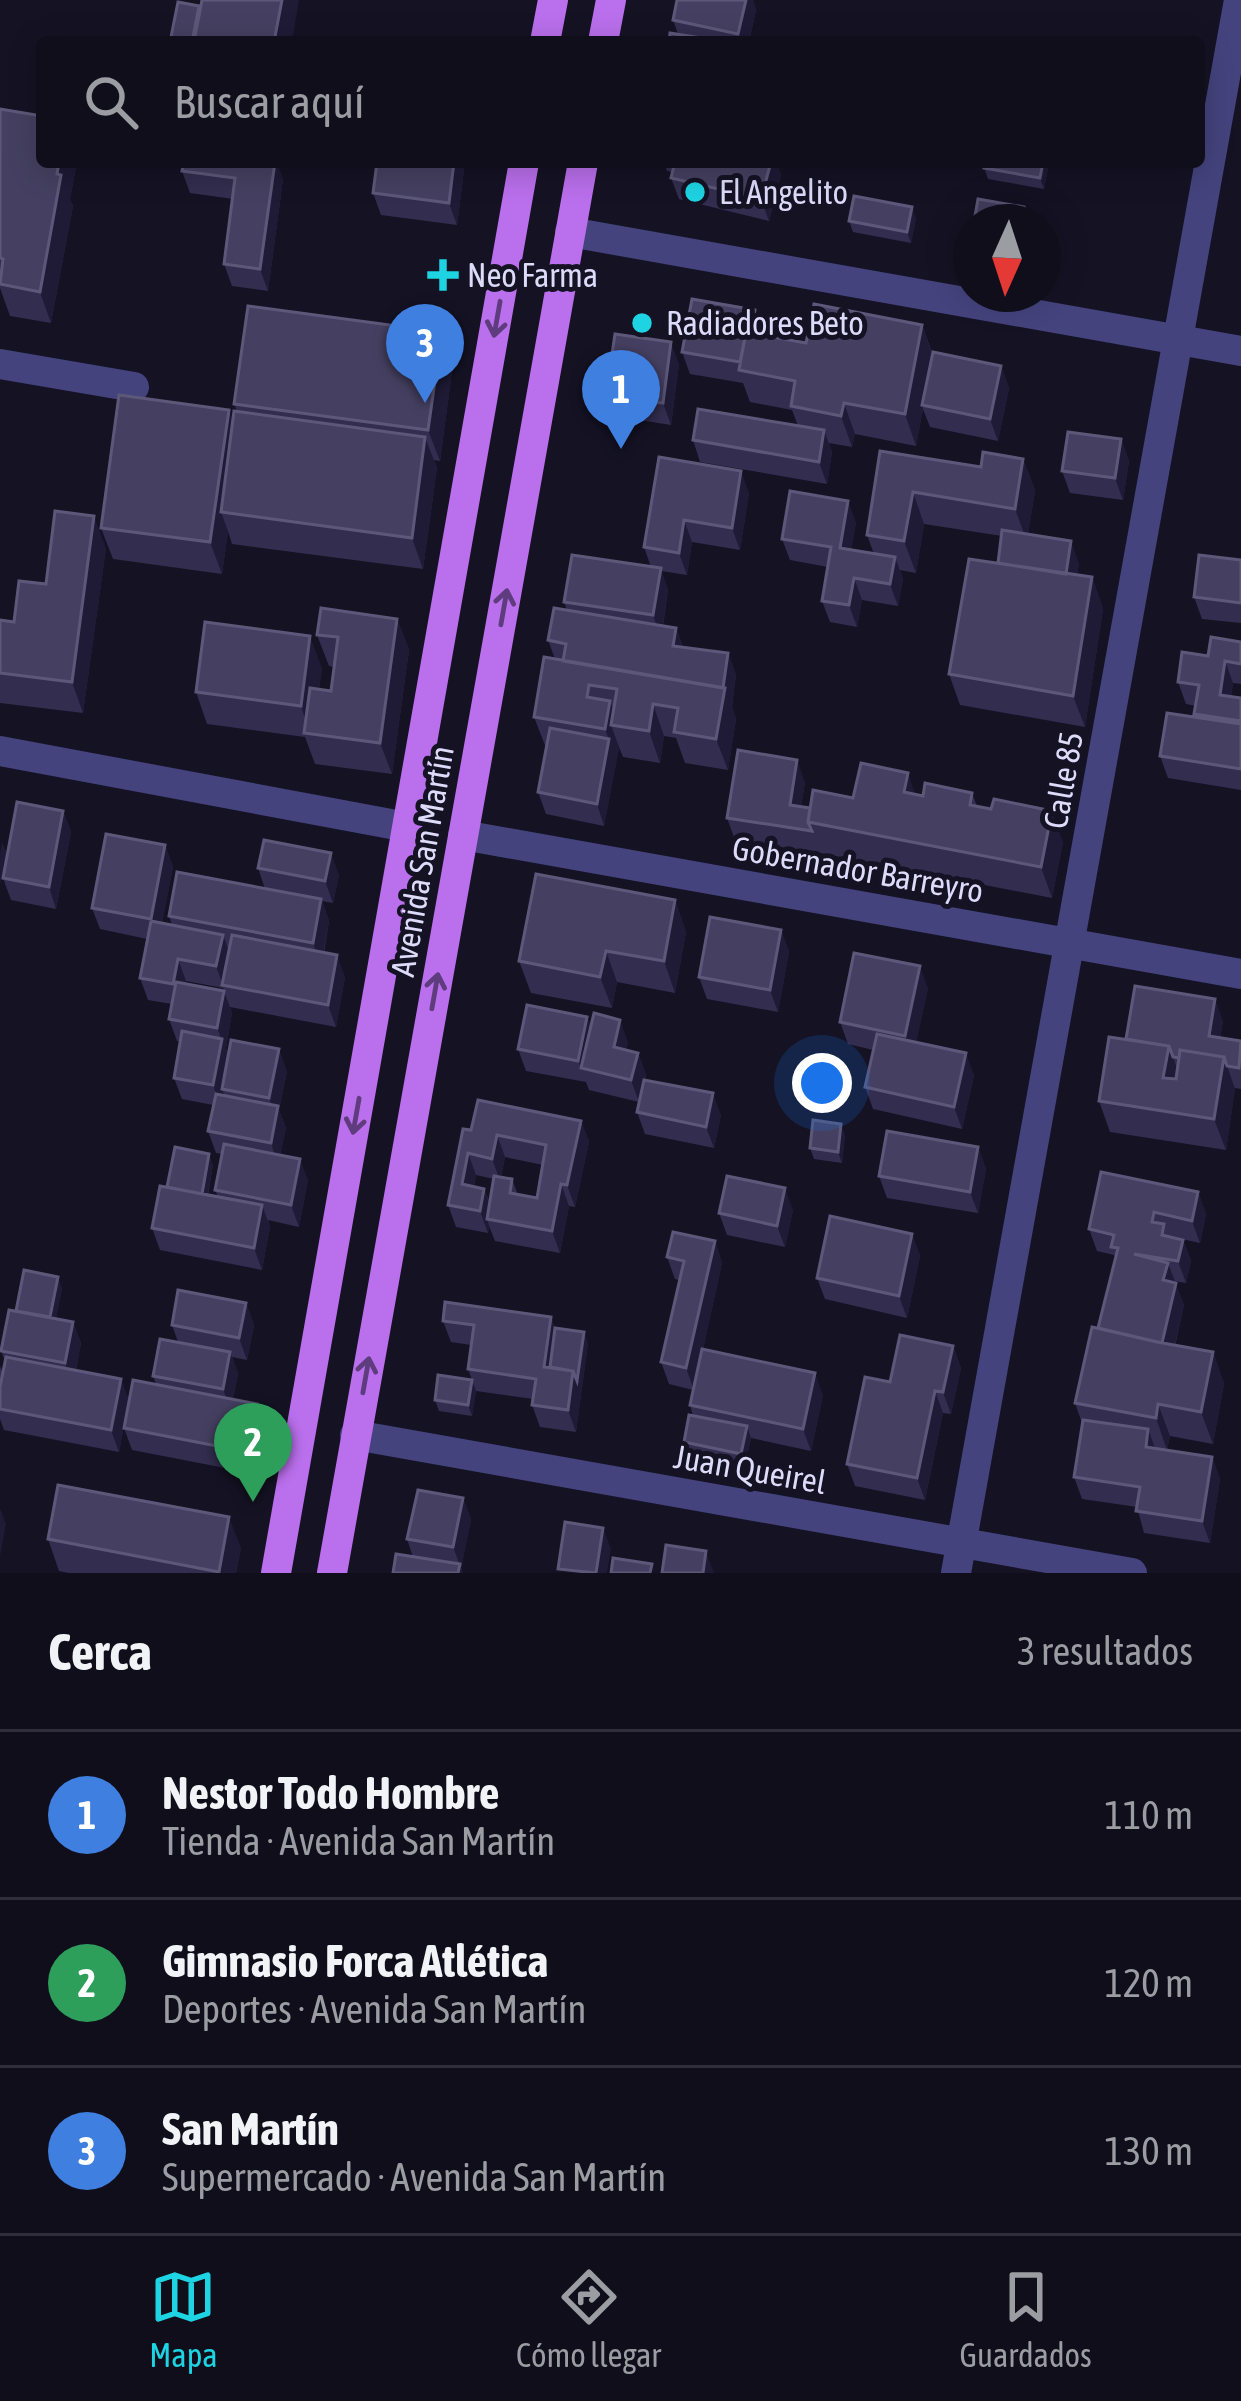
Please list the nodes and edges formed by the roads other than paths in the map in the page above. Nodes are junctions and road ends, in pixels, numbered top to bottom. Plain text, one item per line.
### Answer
1 (553, 0) edge
2 (610, 0) edge
3 (1239, 0) edge
4 (546, 36) edge
5 (604, 36) edge
6 (523, 168) edge
7 (582, 168) edge
8 (570, 232) junction
9 (1180, 340) junction
10 (1241, 351) edge
11 (0, 364) edge
12 (134, 387) dead end
13 (0, 751) edge
14 (407, 827) junction
15 (463, 835) junction
16 (1070, 944) junction
17 (1241, 974) edge
18 (355, 1435) junction
19 (959, 1558) edge
20 (275, 1573) edge
21 (332, 1573) edge
22 (1132, 1573) edge

1 - 4 main road
2 - 5 main road
3 - 9 street, Calle 85
6 -> 14 main road, Avenida San Martín
7 - 8 main road, Avenida San Martín
8 - 9 street
15 -> 8 main road, Avenida San Martín
9 - 10 street
9 - 16 street, Calle 85
11 - 12 street
13 - 14 street
14 -> 20 main road, Avenida San Martín
15 - 16 street, Gobernador Barreyro
18 -> 15 main road, Avenida San Martín
16 - 17 street, Gobernador Barreyro
16 - 19 street, Calle 85
18 - 19 street, Juan Queirel
18 - 21 main road, Avenida San Martín
19 - 22 street, Juan Queirel

